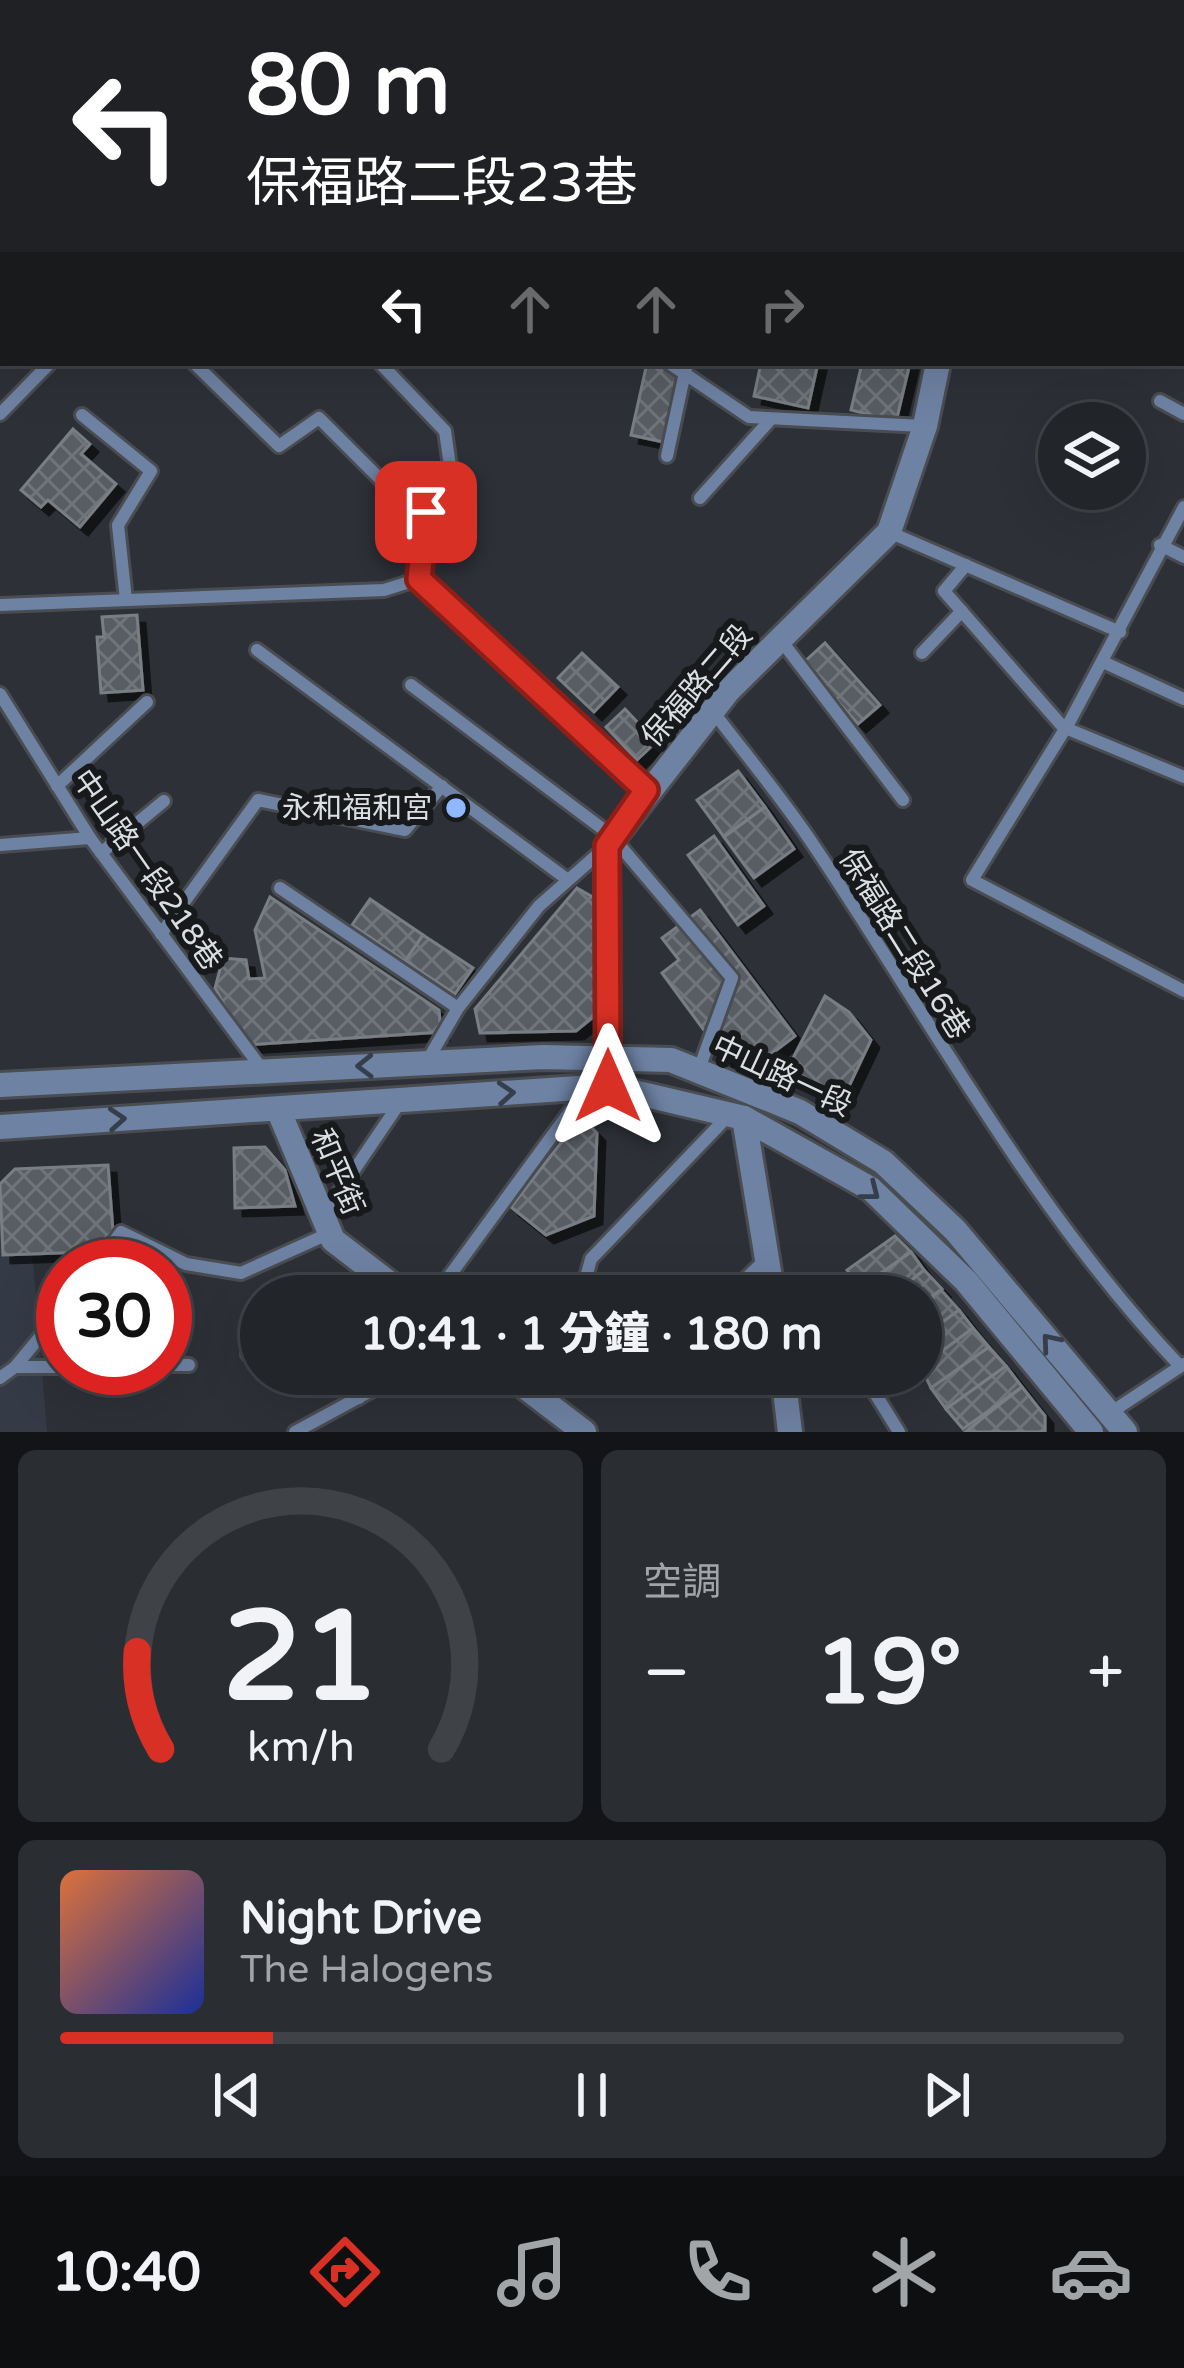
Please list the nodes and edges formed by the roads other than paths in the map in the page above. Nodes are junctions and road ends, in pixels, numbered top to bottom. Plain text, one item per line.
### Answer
1 (47, 366) edge
2 (197, 366) edge
3 (383, 366) edge
4 (937, 366) edge
5 (686, 368) edge
6 (1160, 401) dead end
7 (0, 414) edge
8 (1184, 414) edge
9 (82, 415) dead end
10 (771, 419) junction
11 (925, 427) junction
12 (668, 456) dead end
13 (700, 497) dead end
14 (1184, 507) edge
15 (425, 524) junction
16 (889, 532) junction
17 (1160, 545) junction
18 (1184, 556) edge
19 (966, 565) junction
20 (419, 579) junction
21 (126, 600) junction
22 (0, 605) edge
23 (962, 611) junction
24 (1120, 632) junction
25 (779, 638) junction
26 (257, 650) dead end
27 (922, 652) dead end
28 (1103, 662) junction
29 (411, 685) dead end
30 (718, 692) junction
31 (0, 694) edge
32 (1184, 699) edge
33 (147, 702) dead end
34 (1063, 727) junction
35 (1184, 777) edge
36 (57, 786) junction
37 (442, 786) junction
38 (646, 790) junction
39 (903, 800) dead end
40 (164, 801) dead end
41 (90, 838) junction
42 (614, 843) junction
43 (0, 845) edge
44 (101, 853) junction
45 (568, 880) junction
46 (280, 888) dead end
47 (161, 934) junction
48 (1184, 991) edge
49 (458, 1008) junction
50 (608, 1055) junction
51 (425, 1064) junction
52 (262, 1069) junction
53 (699, 1069) junction
54 (0, 1085) edge
55 (598, 1086) junction
56 (402, 1100) junction
57 (278, 1109) junction
58 (736, 1117) junction
59 (0, 1127) edge
60 (327, 1224) junction
61 (768, 1257) junction
62 (192, 1265) edge
63 (383, 1275) edge
64 (450, 1275) edge
65 (587, 1275) edge
66 (750, 1275) edge
67 (770, 1275) edge
68 (36, 1342) edge
69 (1182, 1365) edge
70 (15, 1367) junction
71 (36, 1367) edge
72 (0, 1378) edge
73 (353, 1395) edge
74 (364, 1395) edge
75 (537, 1395) edge
76 (789, 1395) edge
77 (876, 1395) edge
78 (358, 1398) junction
79 (1117, 1423) edge
80 (295, 1432) edge
81 (584, 1432) edge
82 (790, 1432) edge
83 (898, 1432) edge
84 (1091, 1432) edge

1 - 7 lane
2 - 15 lane
3 - 15 lane
4 - 11 street, 保福路二段
5 - 10 lane
5 - 12 lane
6 - 8 lane
9 - 21 lane
10 - 11 lane
10 - 13 lane
11 - 16 street, 保福路二段
14 - 17 lane
15 - 20 lane
16 - 19 lane
16 - 25 street, 保福路二段
17 - 18 lane
17 - 24 lane
19 - 23 lane
19 - 24 lane
20 - 21 lane
20 - 38 lane
21 - 22 lane
23 - 27 lane
23 - 34 lane
24 - 28 lane
25 - 30 street, 保福路二段
25 - 39 lane
26 - 37 lane
28 - 32 lane
28 - 34 lane
29 - 42 lane
30 - 38 street, 保福路二段
30 - 69 lane, 保福路二段16巷
31 - 36 lane, 中山路一段218巷
33 - 36 lane
34 - 35 lane
34 - 48 lane
36 - 41 lane, 中山路一段218巷
37 - 45 lane
37 - 47 lane
38 - 42 street, 保福路二段
40 - 44 lane
41 - 43 lane
41 - 44 lane, 中山路一段218巷
42 - 45 lane
42 - 50 street
42 - 53 lane
44 - 47 lane, 中山路一段218巷
45 - 49 lane
46 - 49 lane
47 - 52 lane, 中山路一段218巷
49 - 51 lane
50 - 51 street, 中山路一段
50 - 53 street, 中山路一段
50 - 55 street
51 -> 52 street, 中山路一段
52 - 54 street, 中山路一段
79 -> 53 street, 中山路一段
56 -> 55 street, 中山路一段
55 - 58 street, 中山路一段
55 - 64 lane
56 - 57 street, 中山路一段
56 - 60 lane
59 -> 57 street, 中山路一段
57 - 60 street, 和平街
58 - 61 street
58 - 65 lane
58 -> 84 street, 中山路一段
60 - 62 lane
60 - 63 street, 和平街
61 - 66 lane
61 - 67 street
68 - 70 lane
69 - 79 lane
70 - 71 lane
70 - 72 lane
73 - 78 lane
74 - 78 lane
75 - 81 street
76 - 82 street
77 - 83 lane
78 - 80 lane

